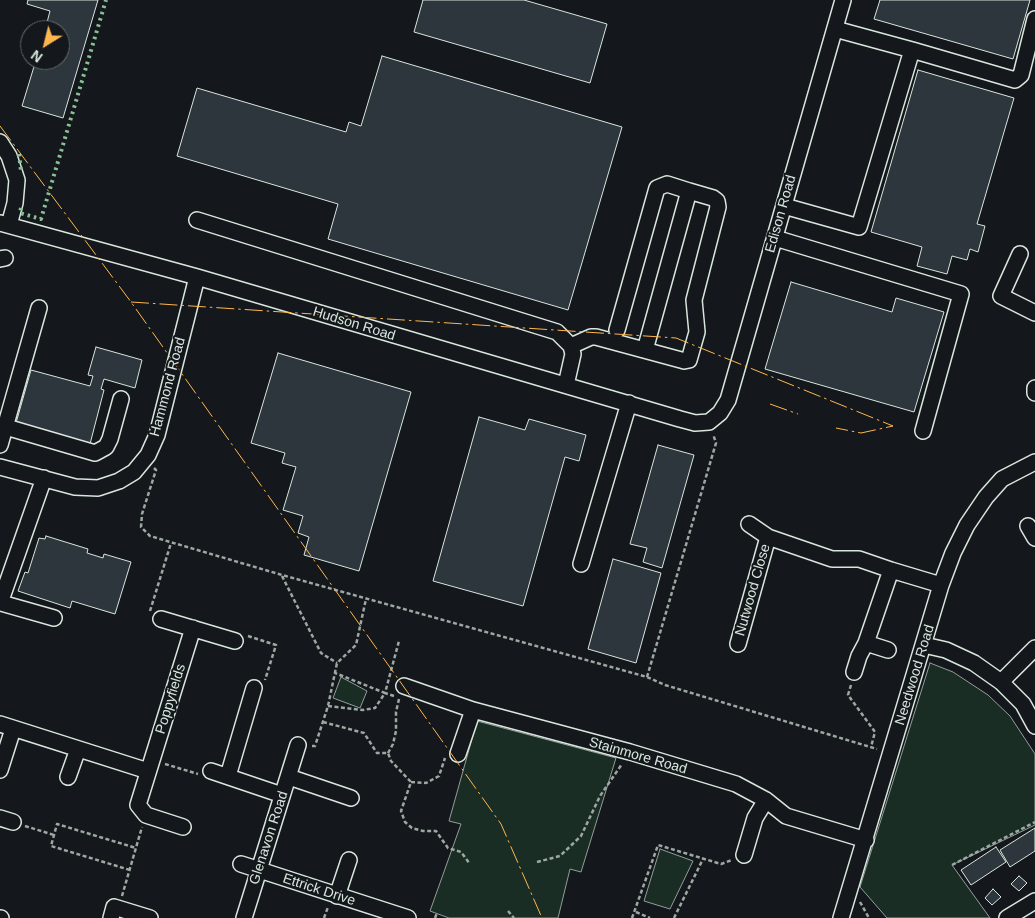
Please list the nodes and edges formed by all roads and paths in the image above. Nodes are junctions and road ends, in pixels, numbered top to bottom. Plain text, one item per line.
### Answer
1 (843, 0) edge
2 (1035, 19) edge
3 (835, 29) junction
4 (912, 50) junction
5 (0, 142) edge
6 (690, 191) junction
7 (784, 206) junction
8 (197, 220) dead end
9 (4, 224) edge
10 (775, 238) junction
11 (1020, 254) dead end
12 (197, 277) junction
13 (39, 308) dead end
14 (1035, 313) edge
15 (617, 330) dead end
16 (571, 346) junction
17 (645, 350) junction
18 (566, 385) junction
19 (1035, 388) edge
20 (1035, 393) edge
21 (121, 399) dead end
22 (629, 403) junction
23 (709, 422) junction
24 (6, 427) junction
25 (922, 432) dead end
26 (0, 445) edge
27 (148, 455) junction
28 (1035, 462) edge
29 (0, 466) edge
30 (44, 478) junction
31 (749, 524) dead end
32 (768, 537) junction
33 (171, 543) junction
34 (581, 564) dead end
35 (891, 570) junction
36 (282, 575) junction
37 (941, 584) junction
38 (366, 599) junction
39 (1, 603) edge
40 (54, 618) dead end
41 (161, 619) joint
42 (193, 628) junction
43 (235, 641) joint
44 (866, 643) junction
45 (738, 644) dead end
46 (924, 645) junction
47 (1035, 648) edge
48 (888, 650) dead end
49 (338, 663) junction
50 (854, 672) joint
51 (335, 673) junction
52 (647, 677) junction
53 (1001, 682) junction
54 (254, 688) joint
55 (402, 692) joint
56 (328, 706) junction
57 (473, 710) junction
58 (323, 722) junction
59 (1035, 726) edge
60 (6, 727) edge
61 (871, 747) junction
62 (78, 749) junction
63 (291, 752) joint
64 (630, 752) junction
65 (388, 753) junction
66 (458, 754) joint
67 (891, 754) junction
68 (150, 766) junction
69 (0, 770) edge
70 (211, 771) joint
71 (68, 776) dead end
72 (228, 776) junction
73 (289, 777) junction
74 (411, 782) junction
75 (282, 795) junction
76 (351, 798) dead end
77 (766, 800) junction
78 (142, 810) junction
79 (6, 820) edge
80 (1035, 822) edge
81 (183, 827) dead end
82 (54, 834) junction
83 (866, 840) junction
84 (136, 848) junction
85 (744, 855) joint
86 (703, 859) junction
87 (349, 860) dead end
88 (537, 862) dead end
89 (241, 864) dead end
90 (470, 864) dead end
91 (952, 865) dead end
92 (130, 870) junction
93 (258, 870) junction
94 (337, 896) junction
95 (1035, 901) edge
96 (508, 911) dead end
97 (636, 912) junction
98 (113, 913) edge
99 (437, 913) dead end
100 (1012, 916) edge
101 (404, 917) edge
102 (150, 918) edge
103 (244, 918) edge
104 (435, 918) edge
105 (514, 918) edge
106 (632, 918) edge
107 (650, 918) edge
108 (674, 918) edge
109 (842, 918) edge

1 - 3 street, Edison Road
2 - 4 street
3 - 4 street
3 - 7 street, Edison Road
4 - 7 street
5 - 9 street
6 - 15 street
6 - 17 street
6 - 17 street
7 - 10 street, Edison Road
8 - 16 street
9 - 12 street, Hudson Road
10 - 23 street, Edison Road
10 - 25 street
11 - 14 street
12 - 18 street, Hudson Road
12 - 27 street, Hammond Road
13 - 24 street
16 - 17 street
16 - 18 street
18 - 22 street, Hudson Road
19 - 20 street
21 - 24 street
22 - 23 street, Hudson Road
22 - 34 street
23 - 52 path
24 - 26 street
27 - 30 street, Hammond Road
27 - 33 path
28 - 37 street, Needwood Road
29 - 30 street, Hammond Road
30 - 39 street
31 - 32 street, Nutwood Close
32 - 35 street, Nutwood Close
32 - 45 street, Nutwood Close
33 - 36 path
33 - 41 path
35 - 37 street, Nutwood Close
35 - 44 street
36 - 38 path
36 - 49 path
37 - 46 street, Needwood Road
38 - 49 path
38 - 52 path
39 - 40 street
41 - 42 street
42 - 43 street
42 - 68 street, Poppyfields
43 - 54 path
44 - 48 street
44 - 50 street
46 - 53 street
46 - 67 street, Needwood Road
47 - 53 street
49 - 51 path
50 - 61 path
51 - 56 path
51 - 56 path
52 - 61 path
53 - 59 street
54 - 72 street
55 - 57 street, Stainmore Road
55 - 65 path
56 - 58 path
57 - 64 street, Stainmore Road
57 - 66 street
58 - 63 path
58 - 65 path
60 - 62 street
60 - 69 street
61 - 67 path
62 - 68 street
62 - 71 street
63 - 73 street, Glenavon Road
64 - 77 street, Stainmore Road
64 - 88 path
65 - 74 path
66 - 74 path
67 - 83 street, Needwood Road
68 - 70 path
68 - 78 street, Poppyfields
70 - 72 street
72 - 75 street
73 - 75 street, Glenavon Road
73 - 76 street
74 - 90 path
75 - 93 street, Glenavon Road
77 - 83 street, Stainmore Road
77 - 85 street
78 - 81 street
78 - 84 path
79 - 82 path
80 - 91 path
82 - 84 path
82 - 92 path
83 - 109 street, Needwood Road
84 - 92 path
85 - 86 path
86 - 97 path
86 - 108 path
87 - 94 street
89 - 93 street, Ettrick Drive
92 - 98 path
93 - 94 street, Ettrick Drive
93 - 103 street, Glenavon Road
94 - 101 street, Ettrick Drive
95 - 100 street
96 - 105 path
97 - 106 path
97 - 107 path
98 - 102 street
99 - 104 path

